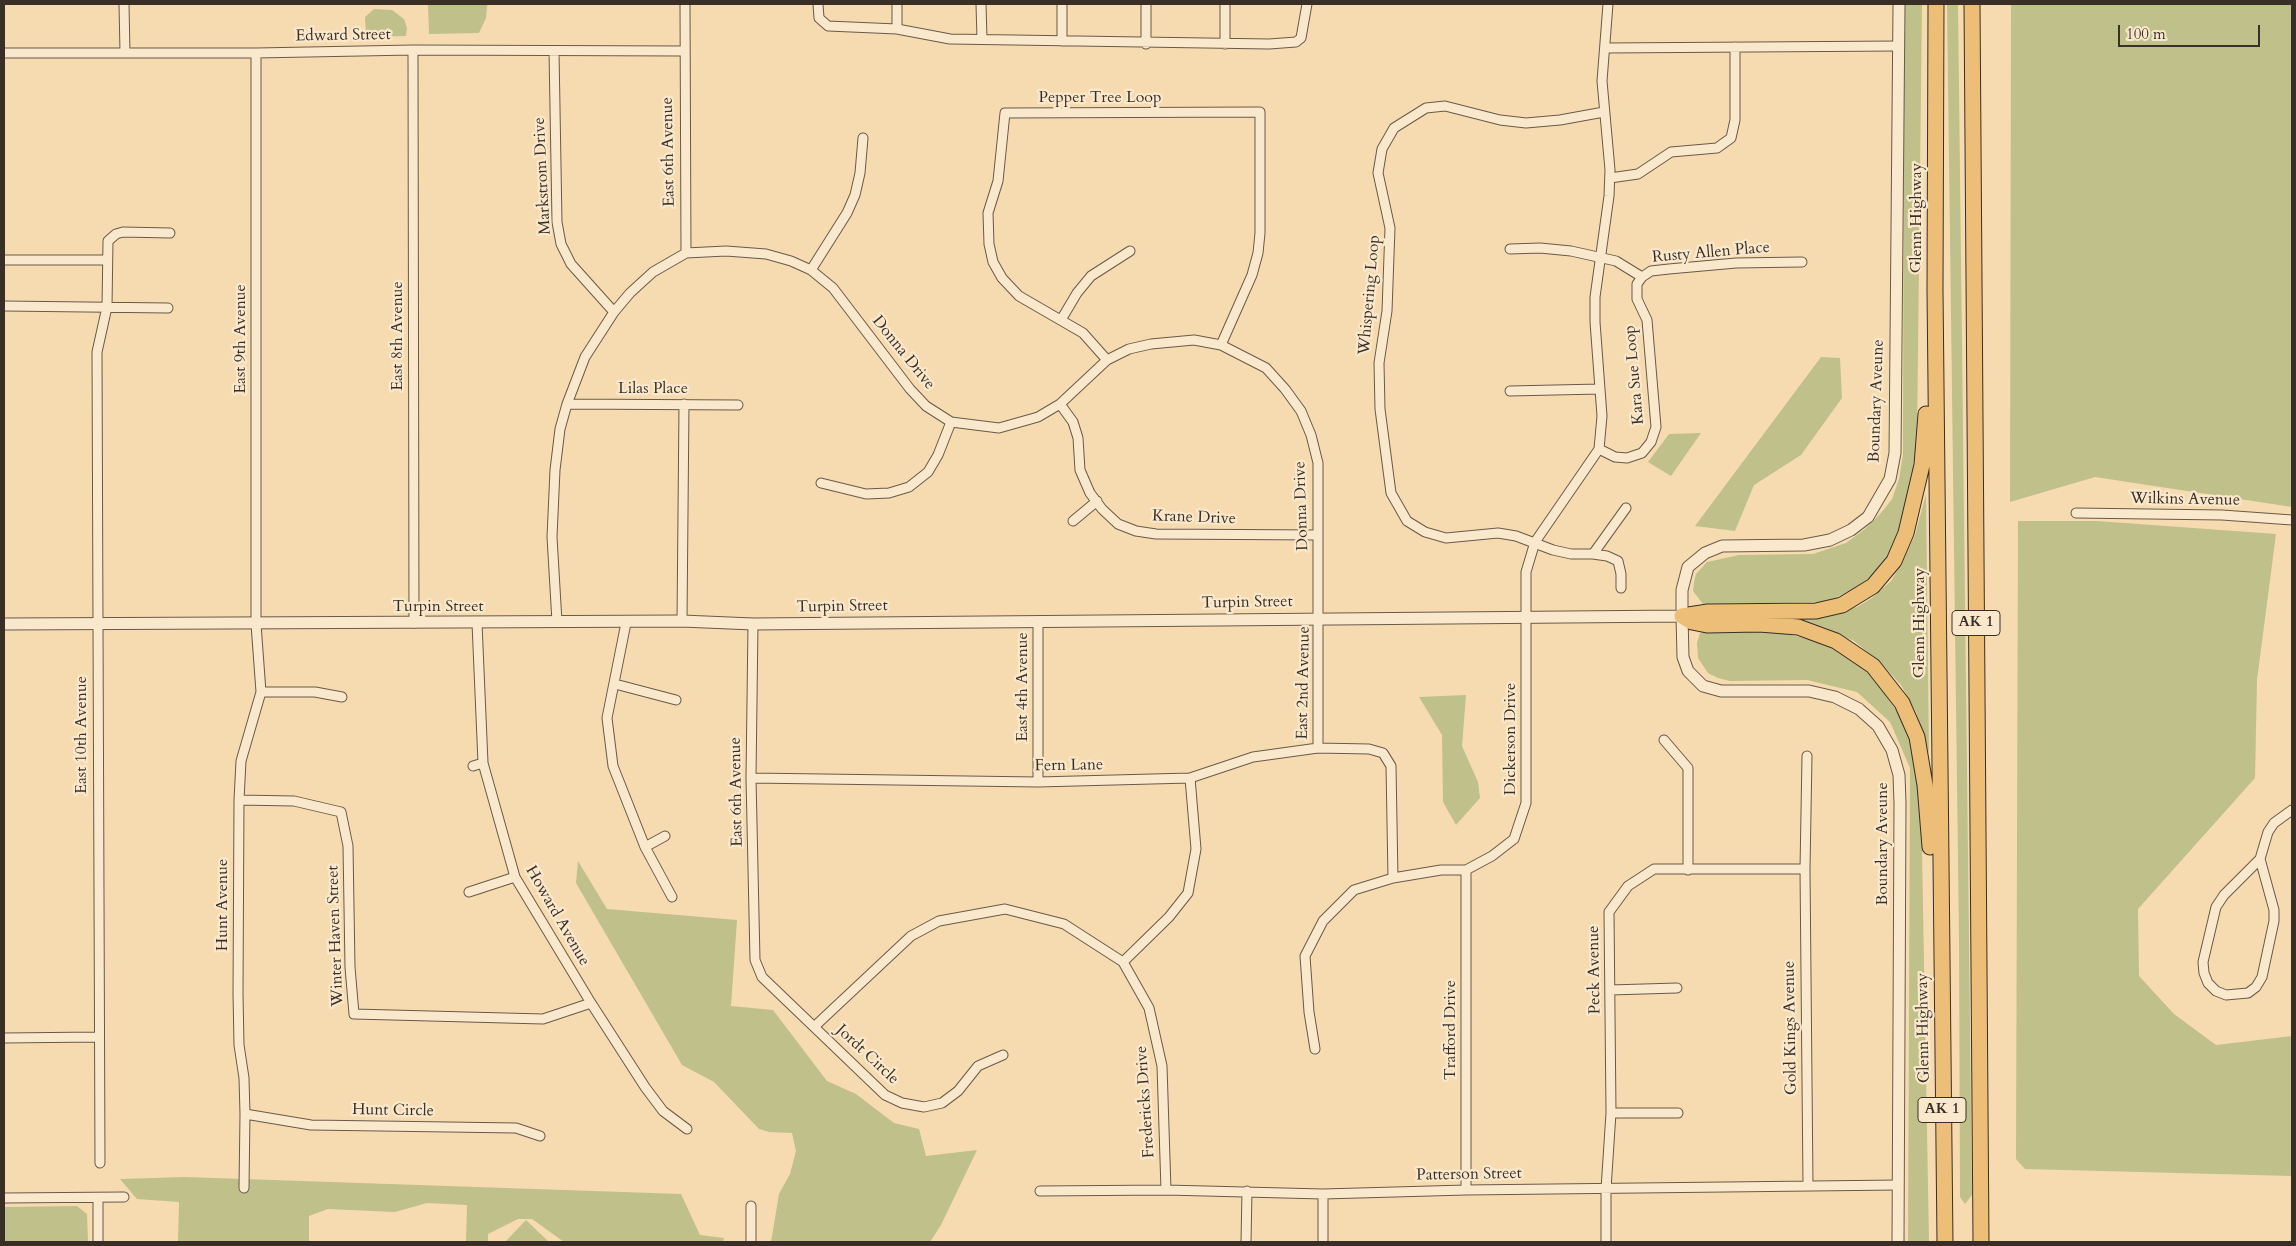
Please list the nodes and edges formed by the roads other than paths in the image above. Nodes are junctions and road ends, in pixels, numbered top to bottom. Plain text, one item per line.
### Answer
1 (124, 4) edge
2 (685, 4) edge
3 (897, 4) edge
4 (981, 4) edge
5 (1062, 4) edge
6 (1146, 4) edge
7 (1225, 4) edge
8 (1306, 4) edge
9 (1608, 4) edge
10 (1899, 4) edge
11 (1936, 4) edge
12 (1972, 4) edge
13 (818, 7) edge
14 (897, 29) junction
15 (982, 39) junction
16 (1062, 42) junction
17 (1146, 44) junction
18 (1225, 44) junction
19 (1899, 46) junction
20 (1735, 47) junction
21 (1606, 48) junction
22 (412, 50) junction
23 (554, 50) junction
24 (683, 51) junction
25 (125, 53) junction
26 (256, 53) junction
27 (4, 54) edge
28 (1604, 112) junction
29 (863, 138) dead end
30 (1610, 178) junction
31 (170, 232) dead end
32 (1510, 249) dead end
33 (1130, 251) dead end
34 (686, 253) junction
35 (1599, 257) junction
36 (4, 260) edge
37 (106, 260) junction
38 (1802, 262) dead end
39 (811, 270) junction
40 (1642, 277) junction
41 (1934, 290) junction
42 (4, 306) edge
43 (107, 307) junction
44 (168, 308) dead end
45 (614, 312) junction
46 (1061, 320) junction
47 (1221, 345) junction
48 (1107, 360) junction
49 (1600, 388) junction
50 (1510, 391) dead end
51 (567, 404) junction
52 (684, 404) junction
53 (1060, 404) junction
54 (738, 405) dead end
55 (951, 422) junction
56 (1599, 449) junction
57 (821, 483) dead end
58 (1096, 502) junction
59 (1626, 508) dead end
60 (2076, 513) dead end
61 (2292, 520) edge
62 (1073, 521) dead end
63 (1318, 535) junction
64 (1535, 542) junction
65 (1593, 554) junction
66 (1621, 588) dead end
67 (1682, 616) junction
68 (1319, 618) junction
69 (1526, 619) junction
70 (682, 621) junction
71 (1038, 621) junction
72 (414, 622) junction
73 (557, 622) junction
74 (477, 623) junction
75 (626, 623) junction
76 (4, 624) edge
77 (96, 624) junction
78 (256, 624) junction
79 (752, 624) junction
80 (615, 684) junction
81 (261, 692) junction
82 (342, 697) dead end
83 (676, 700) dead end
84 (1664, 740) dead end
85 (1318, 748) junction
86 (1807, 756) dead end
87 (483, 763) junction
88 (473, 766) dead end
89 (752, 778) junction
90 (1190, 778) junction
91 (1038, 782) junction
92 (239, 800) junction
93 (2292, 810) edge
94 (665, 836) dead end
95 (645, 847) junction
96 (2260, 859) junction
97 (1805, 869) junction
98 (1466, 870) junction
99 (1688, 870) junction
100 (515, 878) junction
101 (1393, 878) junction
102 (470, 892) dead end
103 (672, 897) dead end
104 (755, 960) joint
105 (1124, 962) junction
106 (1940, 977) junction
107 (1677, 988) dead end
108 (1610, 990) junction
109 (590, 1003) junction
110 (815, 1026) junction
111 (4, 1038) edge
112 (98, 1038) junction
113 (1315, 1049) dead end
114 (1003, 1055) dead end
115 (1611, 1112) junction
116 (1678, 1113) dead end
117 (245, 1114) junction
118 (687, 1129) dead end
119 (540, 1136) dead end
120 (100, 1163) dead end
121 (1898, 1185) junction
122 (1808, 1186) junction
123 (244, 1188) dead end
124 (1606, 1189) junction
125 (1166, 1190) junction
126 (1466, 1190) junction
127 (1247, 1191) junction
128 (1040, 1192) dead end
129 (1323, 1194) junction
130 (124, 1197) dead end
131 (4, 1198) edge
132 (98, 1198) junction
133 (751, 1206) dead end
134 (98, 1242) edge
135 (751, 1242) edge
136 (1246, 1242) edge
137 (1323, 1242) edge
138 (1606, 1242) edge
139 (1898, 1242) edge
140 (1944, 1242) edge
141 (1981, 1242) edge

1 - 25 street
2 - 24 street, East 6th Avenue
3 - 14 street
4 - 15 street
5 - 16 street
6 - 17 street
7 - 18 street
8 - 18 street
9 - 21 street
10 - 19 street, Boundary Aveune
11 - 41 highway, Glenn Highway / AK 1
12 - 141 highway, AK 1
13 - 14 street
14 - 15 street
15 - 16 street
16 - 17 street
17 - 18 street
19 - 20 street
19 - 67 street, Boundary Aveune
20 - 21 street
20 - 30 street
21 - 28 street
22 - 23 street, Edward Street
22 - 26 street, Edward Street
22 - 72 street, East 8th Avenue
23 - 24 street, Edward Street
23 - 45 street, Markstrom Drive
24 - 34 street, East 6th Avenue
25 - 26 street, Edward Street
25 - 27 street, Edward Street
26 - 78 street, East 9th Avenue
28 - 30 street
28 - 64 street, Whispering Loop
29 - 39 street
30 - 35 street
31 - 37 street, East 10th Avenue
32 - 35 street, Rusty Allen Place
33 - 46 street
34 - 39 street, Donna Drive
34 - 45 street, Donna Drive
35 - 40 street, Rusty Allen Place
35 - 49 street
36 - 37 street
37 - 43 street, East 10th Avenue
38 - 40 street, Rusty Allen Place
39 - 55 street, Donna Drive
40 - 56 street, Kara Sue Loop
41 - 67 highway
41 - 106 highway, Glenn Highway / AK 1
42 - 43 street
43 - 44 street
43 - 77 street, East 10th Avenue
45 - 51 street, Donna Drive
46 - 47 street, Pepper Tree Loop
46 - 48 street, Pepper Tree Loop
47 - 48 street, Donna Drive
47 - 63 street, Donna Drive
48 - 53 street, Donna Drive
49 - 50 street
49 - 56 street
51 - 52 street, Lilas Place
51 - 73 street, Donna Drive
52 - 54 street, Lilas Place
52 - 70 street
53 - 55 street, Donna Drive
53 - 58 street, Krane Drive
55 - 57 street
56 - 64 street, Dickerson Drive
58 - 62 street
58 - 63 street, Krane Drive
59 - 65 street
60 - 61 street, Wilkins Avenue
63 - 68 street, Donna Drive
64 - 65 street, Whispering Loop
64 - 69 street, Dickerson Drive
65 - 66 street, Whispering Loop
67 - 69 street, Turpin Street
67 - 106 highway
67 - 121 street, Boundary Aveune
68 - 69 street, Turpin Street
68 - 71 street, Turpin Street
68 - 85 street, East 2nd Avenue
69 - 98 street, Dickerson Drive
70 - 75 street, Turpin Street
70 - 79 street, Turpin Street
71 - 79 street, Turpin Street
71 - 91 street, East 4th Avenue
72 - 74 street, Turpin Street
72 - 78 street, Turpin Street
73 - 74 street, Turpin Street
73 - 75 street, Turpin Street
74 - 87 street, Howard Avenue
75 - 80 street
76 - 77 street, Turpin Street
77 - 78 street, Turpin Street
77 - 112 street, East 10th Avenue
78 - 81 street, Hunt Avenue
79 - 89 street, East 6th Avenue
80 - 83 street
80 - 95 street
81 - 82 street
81 - 92 street, Hunt Avenue
84 - 99 street
85 - 90 street, Fern Lane
85 - 101 street, Fern Lane
86 - 97 street, Gold Kings Avenue
87 - 88 street
87 - 100 street, Howard Avenue
89 - 91 street, Fern Lane
89 - 104 street, East 6th Avenue
90 - 91 street, Fern Lane
90 - 105 street
92 - 109 street, Winter Haven Street
92 - 117 street, Hunt Avenue
93 - 96 street
94 - 95 street
95 - 103 street
96 - 96 street
97 - 99 street, Peck Avenue
97 - 122 street, Gold Kings Avenue
98 - 101 street, Dickerson Drive
98 - 126 street, Trafford Drive
99 - 108 street, Peck Avenue
100 - 102 street
100 - 109 street, Howard Avenue
101 - 113 street, Dickerson Drive
104 - 110 street, Jordt Circle
105 - 110 street, Fredericks Drive
105 - 125 street, Fredericks Drive
106 - 140 highway, Glenn Highway / AK 1
107 - 108 street
108 - 115 street, Peck Avenue
109 - 118 street, Howard Avenue
110 - 114 street, Jordt Circle
111 - 112 street
112 - 120 street, East 10th Avenue
115 - 116 street
115 - 124 street, Peck Avenue
117 - 119 street, Hunt Circle
117 - 123 street, Hunt Avenue
121 - 122 street, Patterson Street
121 - 139 street, Boundary Aveune
122 - 124 street, Patterson Street
124 - 126 street, Patterson Street
124 - 138 street, Peck Avenue
125 - 127 street, Patterson Street
125 - 128 street, Patterson Street
126 - 129 street, Patterson Street
127 - 129 street, Patterson Street
127 - 136 street
129 - 137 street
130 - 132 street
131 - 132 street
132 - 134 street
133 - 135 street

